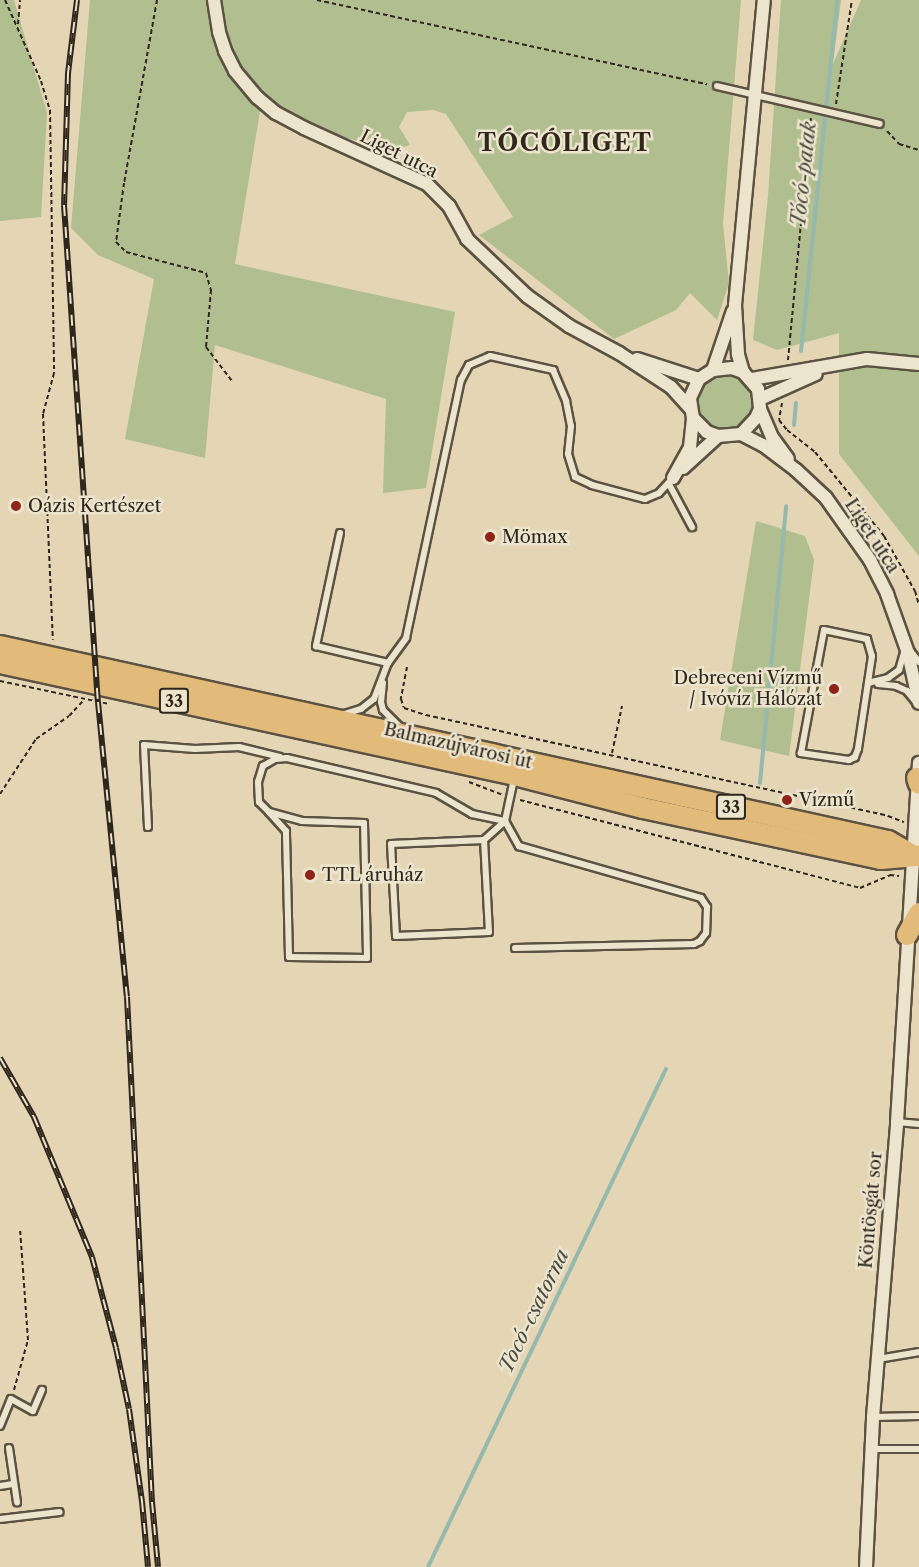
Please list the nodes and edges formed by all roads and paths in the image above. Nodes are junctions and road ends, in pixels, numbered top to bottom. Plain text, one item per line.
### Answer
1 (5, 0) edge
2 (20, 0) edge
3 (157, 0) edge
4 (214, 0) edge
5 (317, 0) edge
6 (764, 0) edge
7 (852, 0) edge
8 (18, 27) junction
9 (717, 86) joint
10 (753, 95) junction
11 (815, 108) junction
12 (834, 113) junction
13 (880, 124) joint
14 (919, 150) edge
15 (735, 306) junction
16 (619, 353) junction
17 (919, 364) edge
18 (788, 366) dead end
19 (834, 367) junction
20 (713, 370) junction
21 (747, 376) junction
22 (699, 379) junction
23 (232, 381) dead end
24 (785, 400) dead end
25 (760, 404) junction
26 (692, 413) junction
27 (741, 434) junction
28 (718, 436) junction
29 (796, 470) junction
30 (671, 481) junction
31 (692, 527) dead end
32 (340, 533) dead end
33 (919, 605) edge
34 (904, 642) junction
35 (0, 646) edge
36 (54, 658) junction
37 (919, 662) edge
38 (0, 663) edge
39 (388, 663) junction
40 (407, 667) dead end
41 (384, 676) junction
42 (0, 681) edge
43 (868, 684) junction
44 (84, 700) junction
45 (110, 705) dead end
46 (919, 705) edge
47 (622, 706) dead end
48 (332, 718) junction
49 (409, 735) junction
50 (612, 754) junction
51 (287, 758) junction
52 (515, 775) junction
53 (918, 775) edge
54 (460, 779) dead end
55 (0, 794) edge
56 (511, 798) junction
57 (268, 812) junction
58 (888, 816) dead end
59 (505, 821) junction
60 (148, 827) dead end
61 (484, 840) junction
62 (916, 856) edge
63 (910, 877) junction
64 (919, 913) edge
65 (906, 935) junction
66 (515, 948) dead end
67 (897, 1122) junction
68 (919, 1124) edge
69 (20, 1228) dead end
70 (919, 1352) edge
71 (877, 1359) junction
72 (42, 1390) dead end
73 (11, 1399) junction
74 (919, 1416) edge
75 (873, 1417) junction
76 (0, 1426) edge
77 (9, 1448) dead end
78 (872, 1449) junction
79 (919, 1449) edge
80 (13, 1484) junction
81 (0, 1486) edge
82 (17, 1502) dead end
83 (60, 1512) dead end
84 (0, 1519) edge
85 (866, 1567) edge

1 - 8 path
2 - 8 path
3 - 23 path
4 - 16 street, Liget utca
5 - 9 path
6 - 10 street
7 - 12 path
8 - 36 path
9 - 10 lane
10 - 11 lane
10 - 15 street
11 - 12 lane
11 - 18 path
12 - 13 lane
13 - 14 path
15 - 20 street
15 - 21 street
16 - 22 street, Liget utca
16 - 26 street, Liget utca
17 - 19 street
19 - 21 street
19 - 25 street
20 - 21 street
20 - 22 street
21 - 25 street
22 - 26 street
24 - 33 path
25 - 27 street
25 - 29 street, Liget utca
26 - 28 street
26 - 30 street
27 - 28 street
27 - 29 street, Liget utca
28 - 30 street
29 - 34 street, Liget utca
30 - 31 lane
30 - 39 lane
32 - 39 lane
34 - 37 lane
34 - 43 lane
34 - 46 street, Liget utca
35 - 36 main road, Balmazújvárosi út / 33
36 - 48 main road, Balmazújvárosi út / 33
38 - 52 main road, Balmazújvárosi út / 33
39 - 41 lane
40 - 50 path
41 - 48 lane
41 - 49 lane
42 - 44 path
43 - 43 lane
43 - 46 lane
44 - 45 path
44 - 55 path
47 - 50 path
48 - 49 main road, Balmazújvárosi út / 33
49 - 62 main road, Balmazújvárosi út / 33
50 - 58 path
51 - 57 lane
51 - 59 lane
51 - 60 lane
52 - 56 lane
52 - 62 main road, Balmazújvárosi út / 33
53 - 62 street
54 - 56 path
56 - 59 lane
56 - 63 path
57 - 57 lane
59 - 61 lane
59 - 66 lane
61 - 61 lane
62 - 63 street, Köntösgát sor
63 - 65 street, Köntösgát sor
64 - 65 main road
65 - 67 street, Köntösgát sor
67 - 68 lane
67 - 71 street, Köntösgát sor
69 - 73 path
70 - 71 lane
71 - 75 street, Köntösgát sor
72 - 73 lane
73 - 76 lane
74 - 75 lane
75 - 78 street, Köntösgát sor
77 - 80 lane
78 - 79 lane
78 - 85 street, Köntösgát sor
80 - 81 lane
80 - 82 lane
83 - 84 lane

